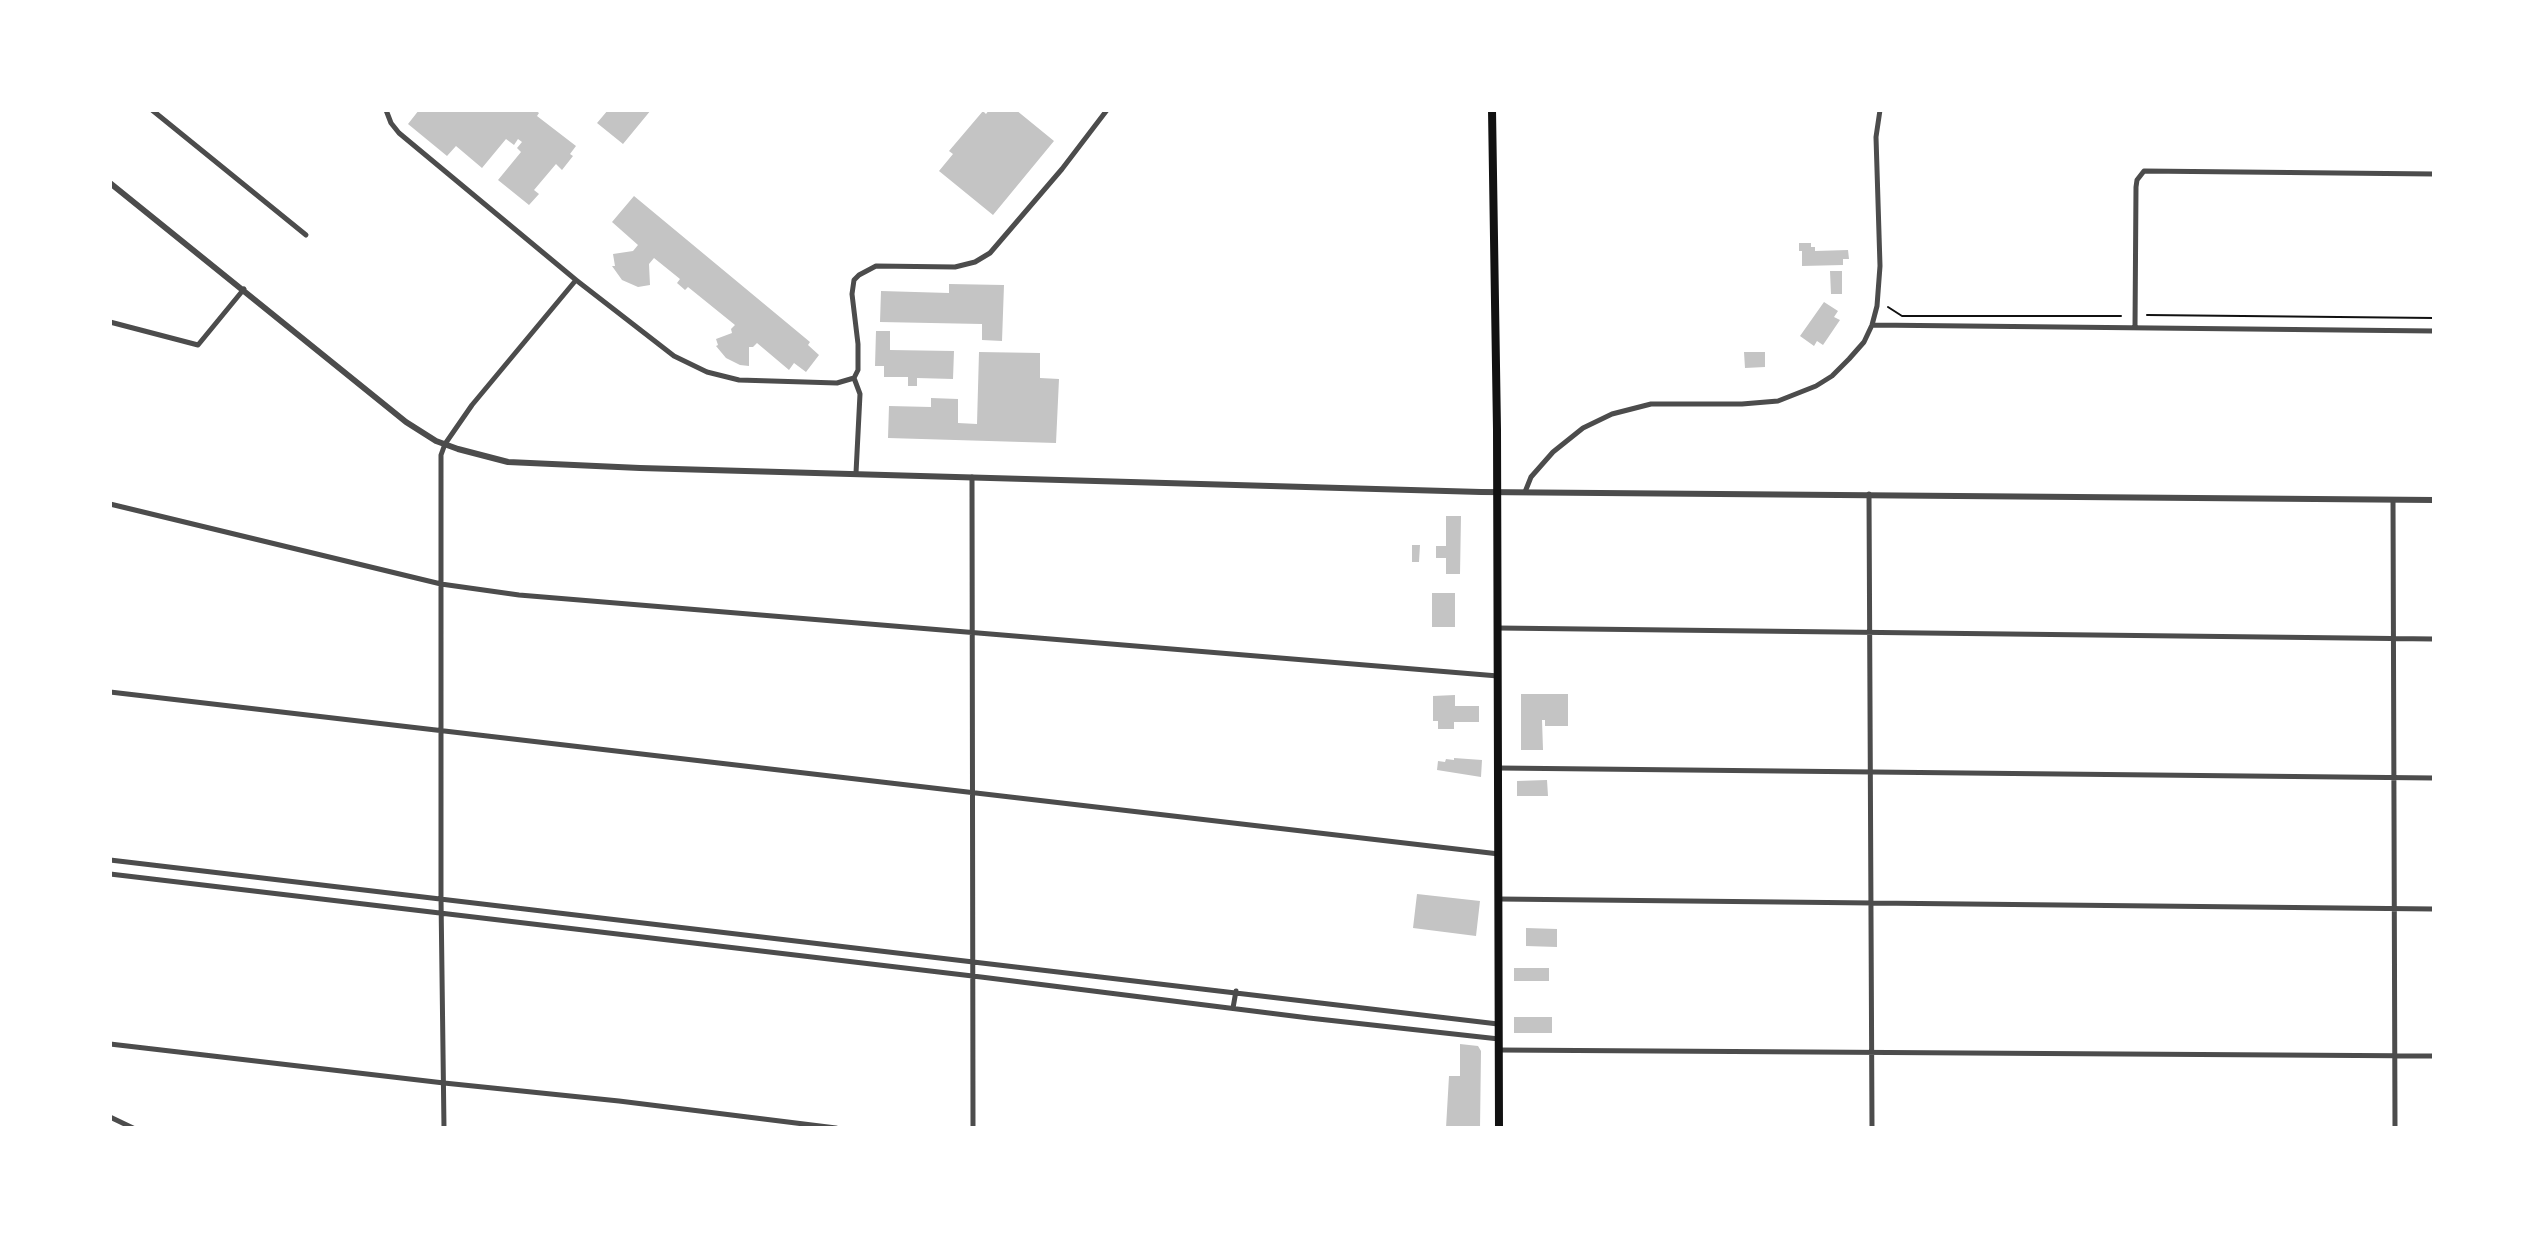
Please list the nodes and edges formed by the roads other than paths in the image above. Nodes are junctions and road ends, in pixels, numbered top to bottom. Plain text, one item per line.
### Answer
1 (152, 110) edge
2 (386, 110) edge
3 (1107, 110) edge
4 (1492, 110) edge
5 (1880, 110) edge
6 (2434, 174) edge
7 (110, 183) edge
8 (306, 235) dead end
9 (576, 280) junction
10 (244, 289) junction
11 (110, 322) edge
12 (1872, 325) junction
13 (2135, 327) junction
14 (2434, 331) edge
15 (854, 378) junction
16 (445, 444) junction
17 (856, 473) junction
18 (972, 477) junction
19 (1498, 491) junction
20 (1525, 492) junction
21 (1869, 494) junction
22 (2393, 500) junction
23 (2434, 500) edge
24 (110, 504) edge
25 (441, 584) junction
26 (1498, 628) junction
27 (972, 631) junction
28 (1870, 633) junction
29 (2394, 638) junction
30 (2434, 639) edge
31 (1498, 676) junction
32 (110, 692) edge
33 (442, 731) junction
34 (1499, 768) junction
35 (1871, 771) junction
36 (2393, 778) junction
37 (2434, 778) edge
38 (972, 793) junction
39 (1499, 854) junction
40 (110, 860) edge
41 (184, 868) junction
42 (110, 874) edge
43 (183, 883) junction
44 (441, 898) junction
45 (1499, 899) junction
46 (1872, 902) junction
47 (2394, 909) junction
48 (2434, 909) edge
49 (442, 914) junction
50 (710, 930) junction
51 (708, 945) junction
52 (972, 961) junction
53 (972, 976) junction
54 (1236, 991) junction
55 (1233, 1008) junction
56 (1499, 1024) junction
57 (1499, 1039) junction
58 (110, 1044) edge
59 (1499, 1050) junction
60 (1872, 1051) junction
61 (2395, 1056) junction
62 (2434, 1056) edge
63 (444, 1083) junction
64 (110, 1117) edge
65 (133, 1128) edge
66 (444, 1128) edge
67 (836, 1128) edge
68 (973, 1128) edge
69 (1499, 1128) edge
70 (1872, 1128) edge
71 (2395, 1128) edge

1 - 8 street
2 - 9 street
3 - 15 street
4 - 19 main road
5 - 12 street
6 - 13 street
7 - 10 street
9 - 15 street
9 - 16 street
10 - 11 street
10 - 16 street
12 - 13 street
12 - 20 street
13 - 14 street
15 - 17 street
16 - 17 street
16 - 25 street
17 - 18 street
18 - 19 street
18 - 27 street
19 - 20 street
19 - 26 main road
20 - 21 street
21 - 22 street
21 - 28 street
22 - 23 street
22 - 29 street
24 - 25 street
25 - 27 street
25 - 33 street
26 - 28 street
26 - 31 main road
27 - 31 street
27 - 38 street
28 - 29 street
28 - 35 street
29 - 30 street
29 - 36 street
31 - 34 main road
32 - 33 street
33 - 38 street
33 - 44 street
34 - 35 street
34 - 39 main road
35 - 36 street
35 - 46 street
36 - 37 street
36 - 47 street
38 - 39 street
38 - 52 street
39 - 45 main road
40 - 41 street
41 - 43 street
41 - 44 street
42 - 43 street
43 - 49 street
44 - 49 street
44 - 50 street
45 - 46 street
45 - 56 main road
46 - 47 street
46 - 60 street
47 - 48 street
47 - 61 street
49 - 51 street
49 - 63 street
50 - 51 street
50 - 52 street
51 - 53 street
52 - 53 street
52 - 54 street
53 - 55 street
53 - 68 street
54 - 55 street
54 - 56 street
55 - 57 street
56 - 57 main road
57 - 59 main road
58 - 63 street
59 - 60 street
59 - 69 main road
60 - 61 street
60 - 70 street
61 - 62 street
61 - 71 street
63 - 66 street
63 - 67 street
64 - 65 street

